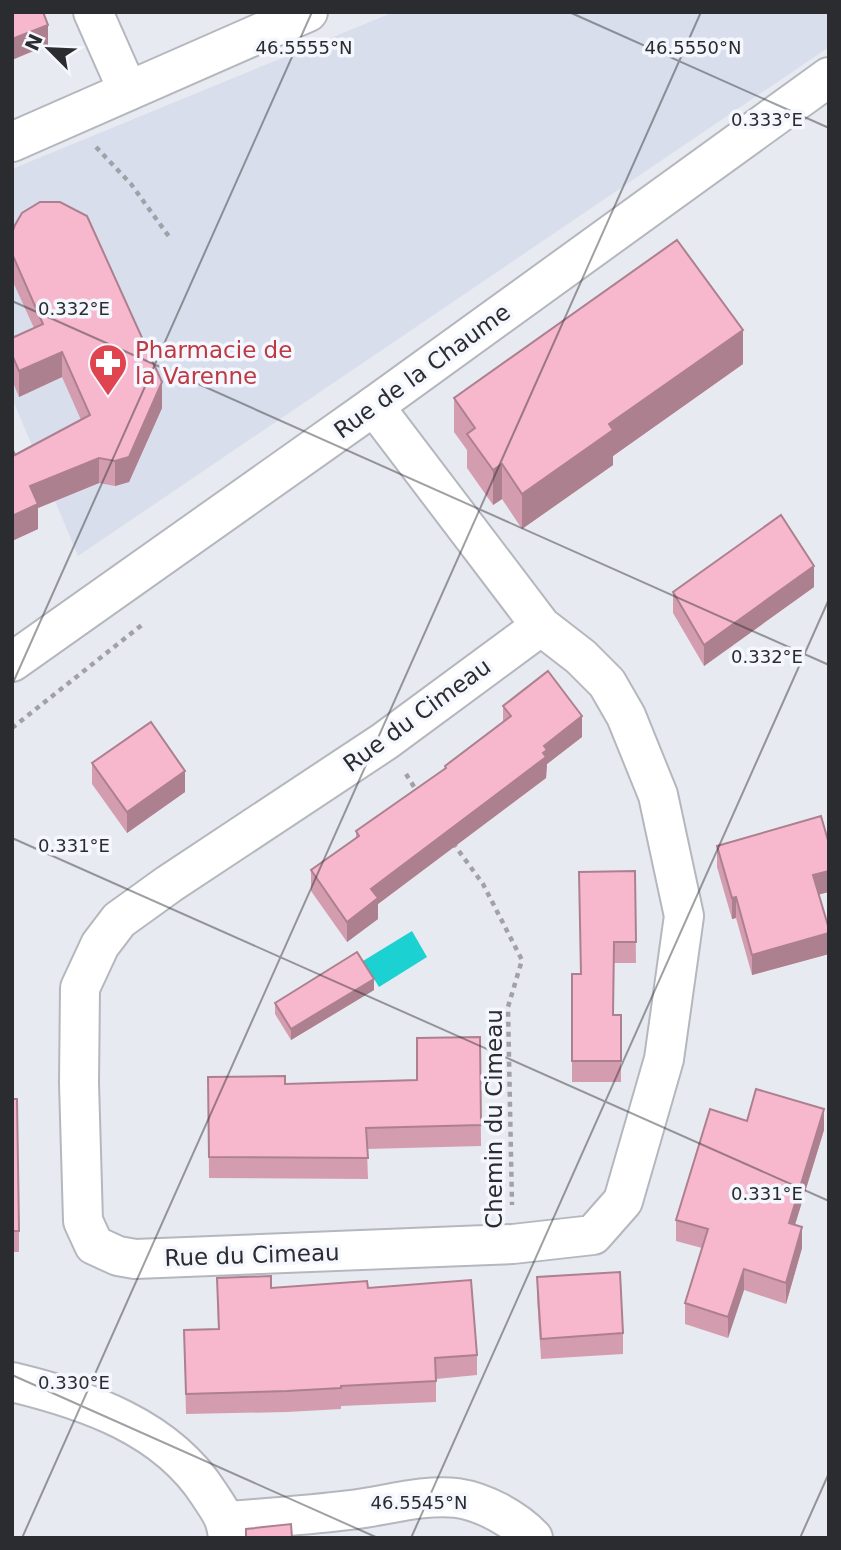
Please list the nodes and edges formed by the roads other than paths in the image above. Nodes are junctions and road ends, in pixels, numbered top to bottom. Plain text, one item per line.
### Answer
1 (93, 12) edge
2 (307, 12) edge
3 (829, 77) edge
4 (128, 91) junction
5 (12, 142) edge
6 (374, 406) junction
7 (541, 625) junction
8 (12, 662) edge
9 (12, 1382) edge
10 (228, 1530) edge
11 (533, 1538) edge

1 - 4 street
2 - 4 street
3 - 6 street, Rue de la Chaume
4 - 5 street
6 - 7 street, Rue du Cimeau
6 - 8 street, Rue de la Chaume
7 - 7 street, Rue du Cimeau
9 - 10 street
10 - 11 street

